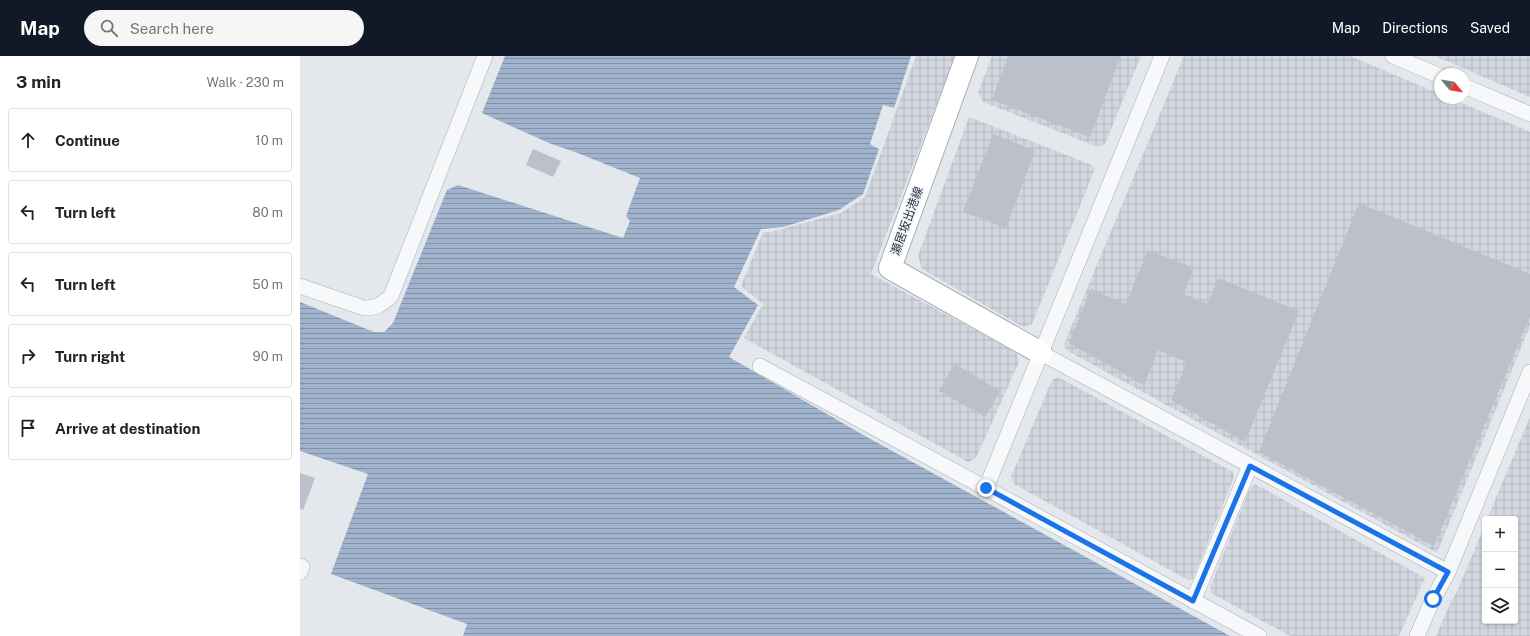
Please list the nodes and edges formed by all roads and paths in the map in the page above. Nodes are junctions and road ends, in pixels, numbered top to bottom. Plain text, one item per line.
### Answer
1 (485, 56) edge
2 (967, 56) edge
3 (1162, 56) edge
4 (1392, 56) edge
5 (1434, 74) edge
6 (1470, 89) edge
7 (1530, 114) edge
8 (300, 286) edge
9 (1041, 353) junction
10 (760, 366) dead end
11 (1530, 372) edge
12 (1250, 466) junction
13 (986, 488) junction
14 (300, 566) edge
15 (300, 572) edge
16 (1448, 572) junction
17 (1193, 601) junction
18 (1259, 636) edge
19 (1417, 636) edge

1 - 8 street
2 - 9 main road, 瀬居坂出港線
3 - 9 street
4 - 5 street
6 - 7 street
9 - 12 street
9 - 13 street
10 - 13 street
11 - 16 street
12 - 16 street
12 - 17 street
13 - 17 street
14 - 15 street
16 - 19 street
17 - 18 street

